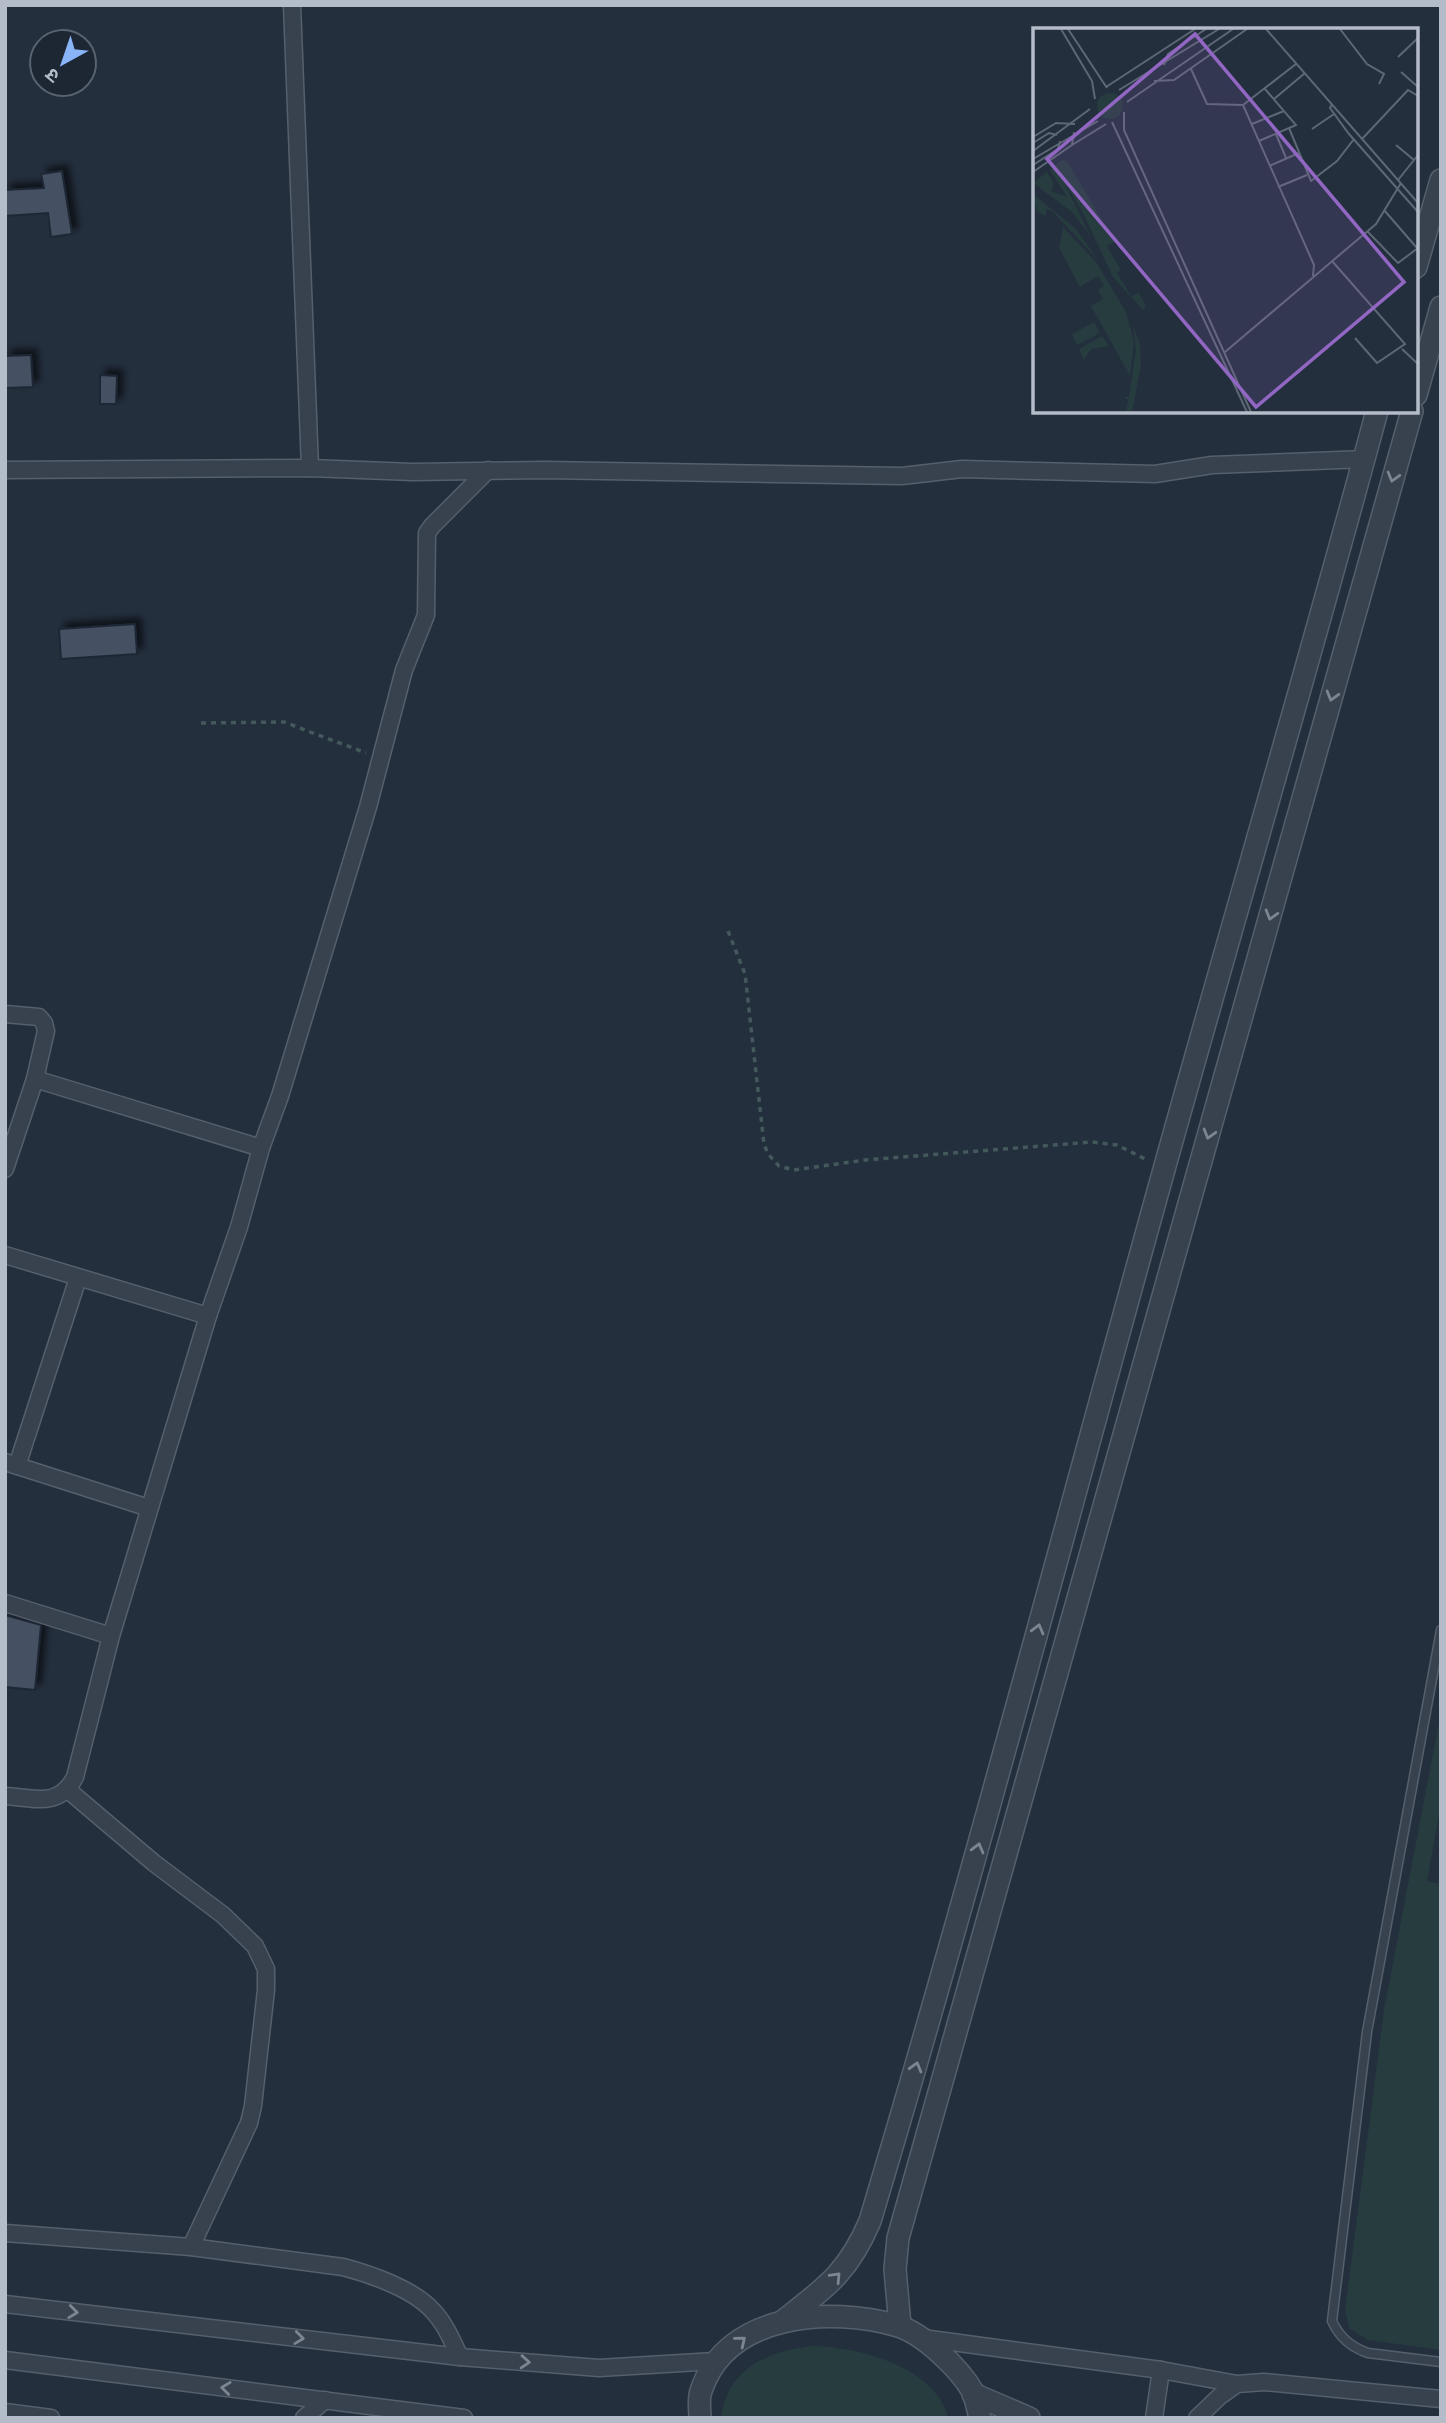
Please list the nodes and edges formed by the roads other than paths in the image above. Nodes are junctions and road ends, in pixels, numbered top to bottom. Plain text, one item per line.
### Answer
1 (292, 5) edge
2 (1441, 180) edge
3 (1418, 260) edge
4 (1441, 307) edge
5 (1418, 388) edge
6 (1376, 413) edge
7 (1411, 413) edge
8 (1365, 459) junction
9 (310, 468) junction
10 (5, 470) edge
11 (488, 470) junction
12 (5, 1014) edge
13 (35, 1079) junction
14 (261, 1148) junction
15 (5, 1169) edge
16 (5, 1255) edge
17 (78, 1278) junction
18 (208, 1316) junction
19 (11, 1464) edge
20 (149, 1508) junction
21 (5, 1603) edge
22 (1441, 1630) edge
23 (111, 1636) junction
24 (68, 1790) junction
25 (5, 1796) edge
26 (5, 2233) edge
27 (191, 2246) junction
28 (5, 2304) edge
29 (783, 2321) junction
30 (900, 2326) junction
31 (922, 2339) junction
32 (460, 2357) junction
33 (5, 2360) edge
34 (715, 2361) junction
35 (1441, 2362) edge
36 (1161, 2370) junction
37 (1237, 2384) junction
38 (974, 2393) junction
39 (1441, 2399) edge
40 (325, 2400) junction
41 (5, 2412) edge
42 (51, 2418) edge
43 (304, 2418) edge
44 (464, 2418) edge
45 (700, 2418) edge
46 (980, 2418) edge
47 (1029, 2418) edge
48 (1153, 2418) edge
49 (1198, 2418) edge

1 - 9 street
2 - 3 street
4 - 5 street
6 - 8 street
7 -> 30 street
8 - 11 street
29 -> 8 street
9 - 10 street
9 - 11 street
11 - 14 street
12 - 13 street
13 - 14 street
13 - 15 street
14 - 18 street
16 - 17 street
17 - 18 street
17 - 19 street
18 - 20 street
19 - 20 street
20 - 23 street
21 - 23 street
22 - 35 lane
23 - 24 street
24 - 25 street
24 - 27 street
26 - 27 street
27 - 32 street
28 -> 32 street
29 - 30 street
34 -> 29 street
30 - 31 street
31 - 36 street
31 - 38 street
32 -> 34 street
40 -> 33 street
34 - 45 street
36 - 37 street
36 - 48 street
37 - 39 street
37 - 49 street
38 - 46 street
38 - 47 street
40 - 43 street
40 - 44 street
41 - 42 street

